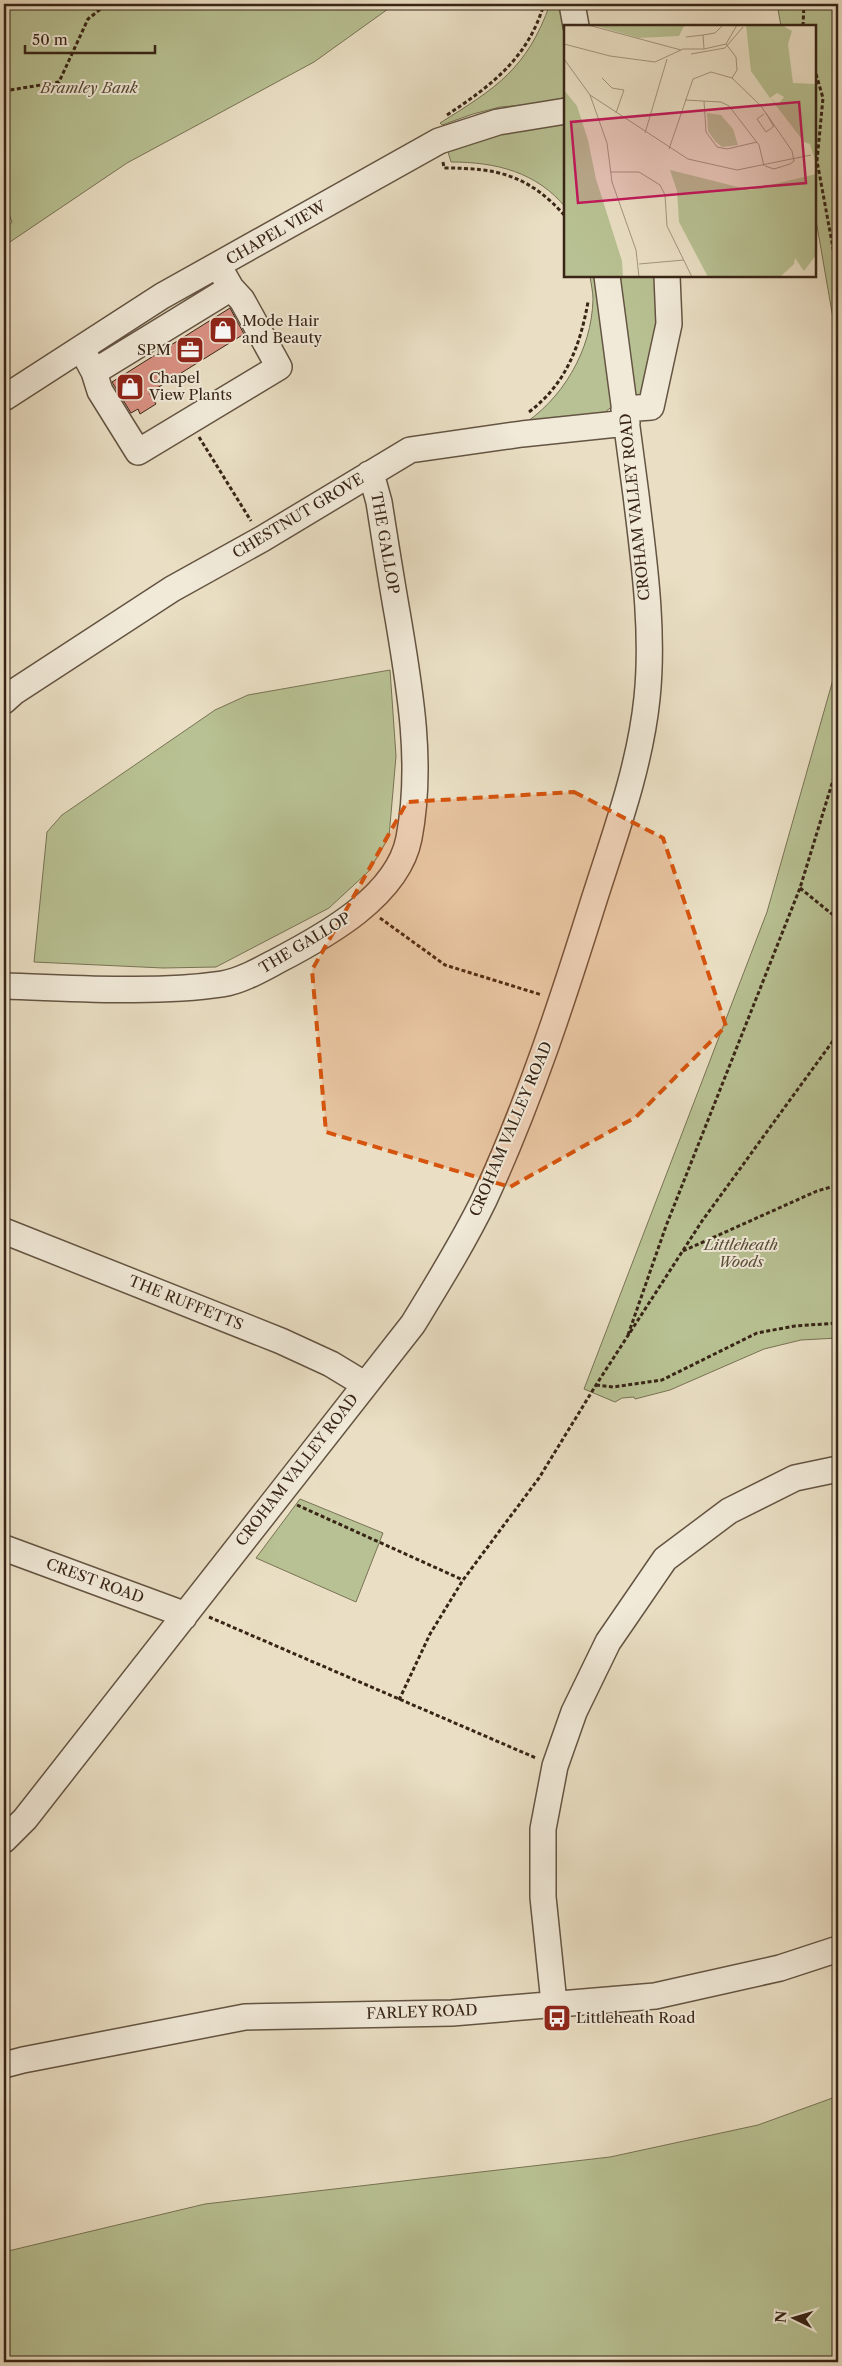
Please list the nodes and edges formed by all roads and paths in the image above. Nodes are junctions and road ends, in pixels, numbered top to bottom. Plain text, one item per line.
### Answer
1 (107, 4) edge
2 (123, 4) edge
3 (143, 4) edge
4 (572, 4) edge
5 (804, 4) edge
6 (576, 25) edge
7 (803, 25) edge
8 (817, 77) edge
9 (4, 91) edge
10 (564, 111) edge
11 (817, 152) edge
12 (817, 166) edge
13 (218, 266) junction
14 (838, 275) edge
15 (607, 278) edge
16 (667, 278) edge
17 (231, 288) junction
18 (588, 300) dead end
19 (80, 347) junction
20 (94, 372) junction
21 (6, 391) edge
22 (626, 416) junction
23 (190, 421) junction
24 (509, 436) junction
25 (369, 474) junction
26 (262, 539) junction
27 (4, 702) edge
28 (838, 764) edge
29 (800, 888) junction
30 (364, 906) junction
31 (838, 919) edge
32 (4, 986) edge
33 (562, 1002) junction
34 (838, 1034) edge
35 (838, 1185) edge
36 (4, 1231) edge
37 (683, 1251) junction
38 (838, 1324) edge
39 (626, 1340) junction
40 (364, 1384) junction
41 (596, 1385) junction
42 (838, 1469) edge
43 (278, 1496) junction
44 (4, 1548) edge
45 (463, 1580) junction
46 (194, 1616) junction
47 (399, 1700) junction
48 (555, 1766) junction
49 (4, 1840) edge
50 (838, 1949) edge
51 (554, 2003) junction
52 (4, 2065) edge

1 - 9 path
2 - 3 path
4 - 6 street
5 - 7 path
8 - 11 path
10 - 13 street, CHAPEL VIEW
12 - 14 path
13 - 17 street
13 - 19 street, CHAPEL VIEW
15 - 22 street, CROHAM VALLEY ROAD
16 - 22 street, CHESTNUT GROVE
17 - 20 street
17 - 23 street
18 - 24 path
19 - 20 street
19 - 21 street, CHAPEL VIEW
20 - 23 street
22 - 24 street, CHESTNUT GROVE
22 - 33 street, CROHAM VALLEY ROAD
23 - 26 path
24 - 25 street, CHESTNUT GROVE
25 - 26 street, CHESTNUT GROVE
25 - 30 street, THE GALLOP
26 - 27 street, CHESTNUT GROVE
28 - 29 path
29 - 31 path
29 - 39 path
30 - 32 street, THE GALLOP
30 - 33 path
33 - 40 street, CROHAM VALLEY ROAD
34 - 37 path
35 - 37 path
36 - 40 street, THE RUFFETTS
37 - 39 path
38 - 41 path
39 - 41 path
40 - 43 street, CROHAM VALLEY ROAD
41 - 45 path
42 - 48 street
43 - 45 path
43 - 46 street, CROHAM VALLEY ROAD
44 - 46 street, CREST ROAD
45 - 47 path
46 - 47 path
46 - 49 street, CROHAM VALLEY ROAD
47 - 48 path
48 - 51 street
50 - 51 street, FARLEY ROAD
51 - 52 street, FARLEY ROAD

